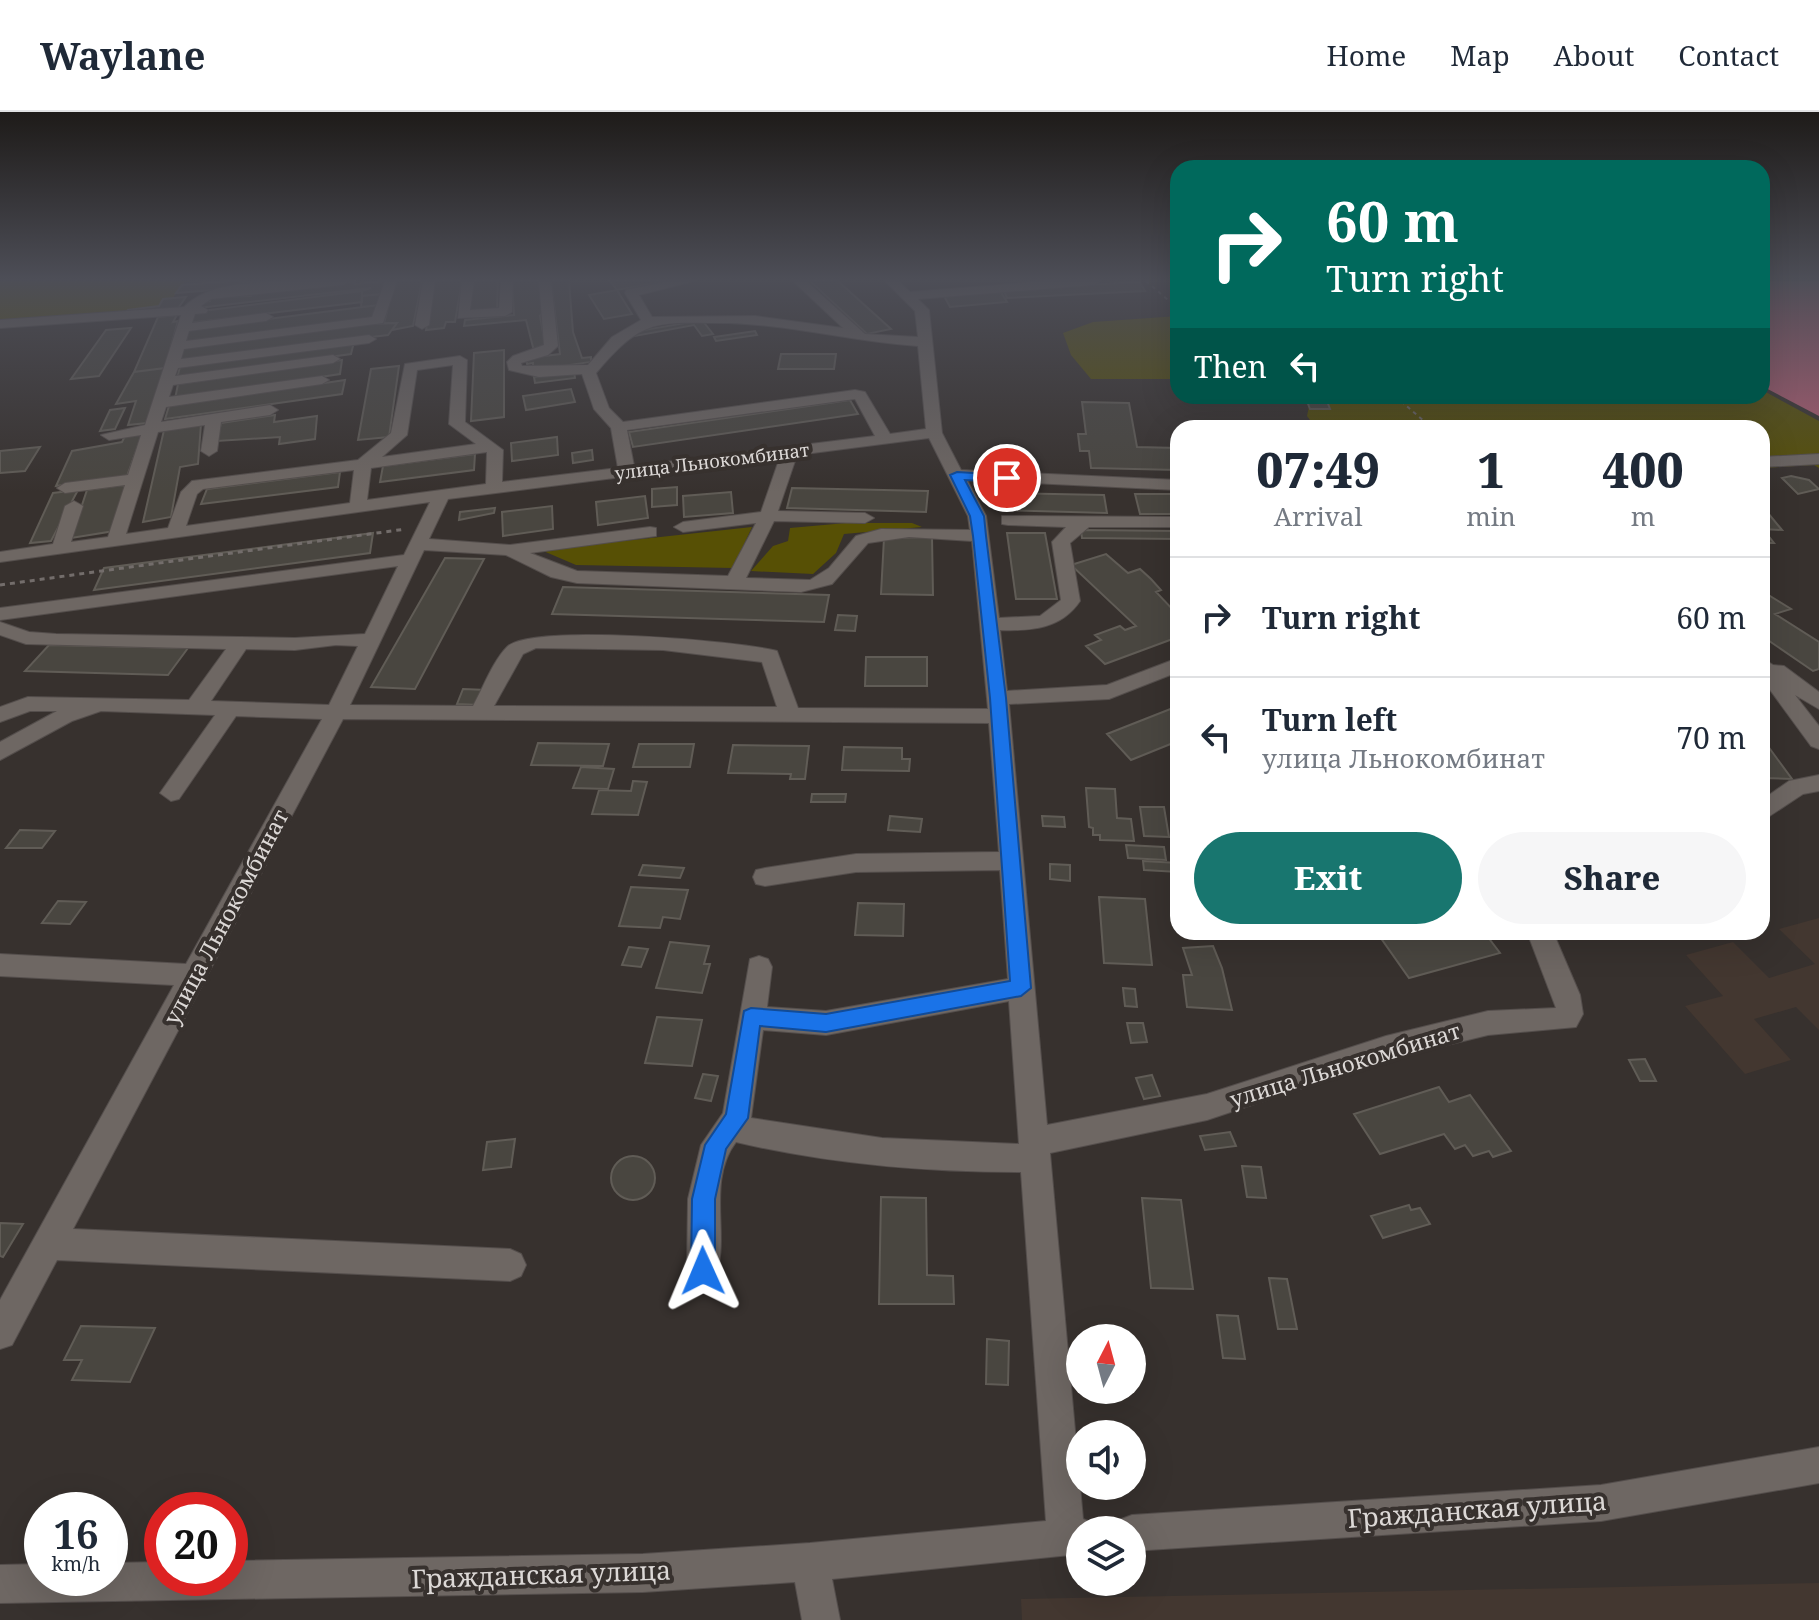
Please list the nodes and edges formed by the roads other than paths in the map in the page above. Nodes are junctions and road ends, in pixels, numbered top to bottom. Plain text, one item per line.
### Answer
1 (175, 351) edge
2 (275, 351) edge
3 (547, 351) edge
4 (608, 351) edge
5 (928, 351) edge
6 (333, 359) dead end
7 (171, 365) junction
8 (593, 369) junction
9 (322, 380) dead end
10 (166, 382) junction
11 (159, 403) junction
12 (270, 410) dead end
13 (214, 418) junction
14 (152, 426) junction
15 (619, 427) junction
16 (934, 433) junction
17 (109, 435) dead end
18 (885, 439) junction
19 (490, 447) junction
20 (209, 451) dead end
21 (790, 452) junction
22 (1819, 459) edge
23 (1770, 462) edge
24 (363, 464) junction
25 (627, 473) junction
26 (957, 475) junction
27 (135, 479) junction
28 (1170, 485) edge
29 (65, 488) dead end
30 (494, 489) junction
31 (442, 495) junction
32 (74, 506) dead end
33 (358, 507) junction
34 (768, 516) junction
35 (865, 518) dead end
36 (1008, 520) dead end
37 (1086, 522) junction
38 (1170, 522) edge
39 (683, 527) dead end
40 (650, 532) dead end
41 (175, 533) junction
42 (980, 536) junction
43 (115, 541) junction
44 (419, 543) junction
45 (60, 549) junction
46 (510, 550) junction
47 (0, 557) edge
48 (734, 582) junction
49 (0, 614) edge
50 (990, 624) junction
51 (0, 628) edge
52 (371, 640) junction
53 (240, 643) junction
54 (1170, 668) edge
55 (1770, 668) edge
56 (1770, 674) edge
57 (1819, 702) edge
58 (100, 704) junction
59 (196, 706) junction
60 (232, 706) junction
61 (999, 707) junction
62 (336, 712) junction
63 (479, 713) junction
64 (790, 714) junction
65 (0, 715) edge
66 (1819, 741) edge
67 (0, 752) edge
68 (1819, 783) edge
69 (171, 793) dead end
70 (1770, 806) edge
71 (1011, 861) junction
72 (765, 877) dead end
73 (1543, 940) edge
74 (0, 965) edge
75 (759, 967) dead end
76 (194, 975) junction
77 (1021, 988) junction
78 (751, 1017) junction
79 (732, 1127) junction
80 (1033, 1150) junction
81 (50, 1244) junction
82 (510, 1265) dead end
83 (703, 1271) dead end
84 (0, 1333) edge
85 (1819, 1465) edge
86 (1071, 1516) edge
87 (1146, 1532) edge
88 (1066, 1537) edge
89 (810, 1562) junction
90 (0, 1584) edge
91 (821, 1620) edge

1 - 7 street
2 - 7 street
3 - 8 street
4 - 8 street
5 - 16 street
6 - 10 street
7 - 10 street
8 - 15 street
9 - 11 street
10 - 11 street
11 - 14 street
12 - 13 street
13 - 14 street
13 - 20 street
14 - 17 street
14 - 27 street
15 - 18 street
15 - 25 street
16 - 18 street, улица Льнокомбинат
16 - 26 street
18 - 21 street, улица Льнокомбинат
19 - 24 street
19 - 24 street
19 - 30 street
21 - 25 street, улица Льнокомбинат
21 - 34 street
22 - 23 street
24 - 33 street
24 - 41 street
25 - 30 street, улица Льнокомбинат
26 - 28 street
26 - 42 street
27 - 29 street
27 - 43 street
30 - 31 street, улица Льнокомбинат
31 - 33 street, улица Льнокомбинат
31 - 44 street, улица Льнокомбинат
32 - 45 street
33 - 41 street, улица Льнокомбинат
34 - 35 street
34 - 39 street
34 - 48 street
36 - 37 street
37 - 38 street
37 - 50 street
40 - 46 street
41 - 43 street, улица Льнокомбинат
42 - 48 street
42 - 50 street
43 - 45 street, улица Льнокомбинат
44 - 46 street
44 - 49 street
44 - 52 street, улица Льнокомбинат
45 - 47 street, улица Льнокомбинат
46 - 48 street
50 - 61 street
51 - 53 street
52 - 53 street
52 - 62 street, улица Льнокомбинат
53 - 59 street
54 - 61 street
55 - 57 street
56 - 66 street
58 - 59 street
58 - 65 street
58 - 67 street
59 - 60 street
60 - 62 street
60 - 69 street
61 - 64 street
61 - 71 street
62 - 63 street
62 - 76 street, улица Льнокомбинат
63 - 64 street
63 - 64 street
68 - 70 street
71 - 72 street
71 - 77 street
73 - 80 street, улица Льнокомбинат
74 - 76 street
75 - 78 street
76 - 81 street, улица Льнокомбинат
77 - 78 street
77 - 80 street
78 - 79 street
79 - 80 street
79 - 83 street
80 - 86 street
81 - 82 street
81 - 84 street, улица Льнокомбинат
85 - 87 street, Гражданская улица
88 - 89 street, Гражданская улица
89 - 90 street, Гражданская улица
89 - 91 street

